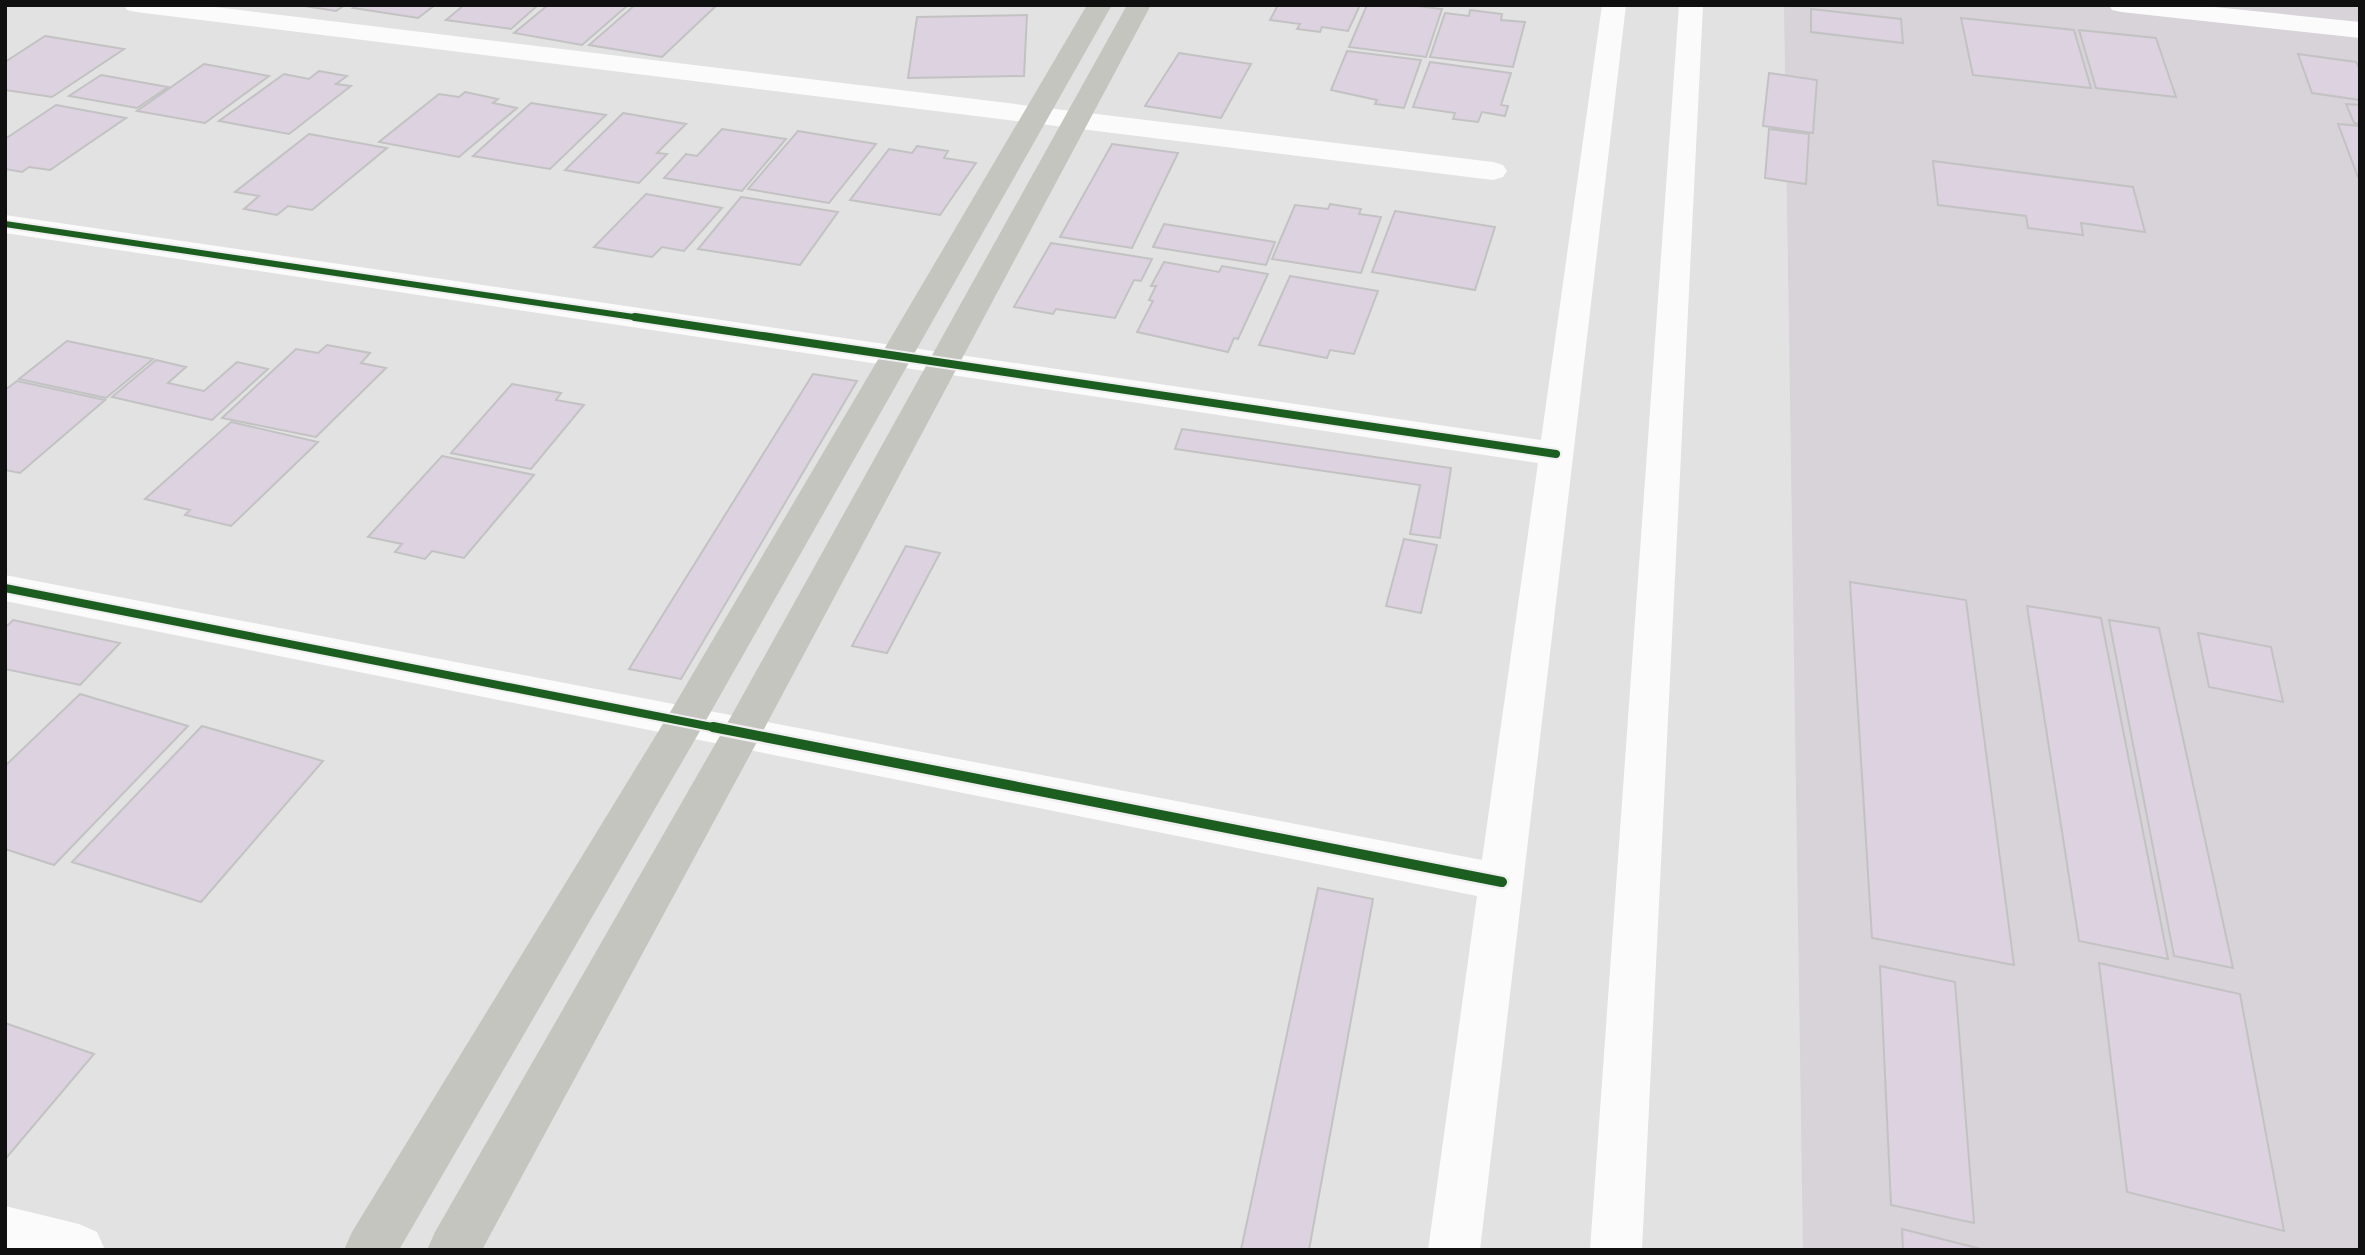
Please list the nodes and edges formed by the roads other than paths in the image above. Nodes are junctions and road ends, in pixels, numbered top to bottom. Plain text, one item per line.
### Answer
1 (136, 5) edge
2 (1100, 5) edge
3 (1139, 5) edge
4 (1614, 5) edge
5 (1691, 5) edge
6 (2121, 5) edge
7 (2360, 30) edge
8 (1036, 117) junction
9 (1076, 122) junction
10 (1493, 170) dead end
11 (5, 224) edge
12 (897, 358) junction
13 (944, 365) junction
14 (1556, 454) junction
15 (5, 588) edge
16 (686, 720) junction
17 (743, 731) junction
18 (1502, 882) junction
19 (5, 1231) edge
20 (79, 1250) edge
21 (370, 1250) edge
22 (453, 1250) edge
23 (1454, 1250) edge
24 (1616, 1250) edge

1 - 8 street
2 - 8 main road
3 - 9 main road
4 - 14 street
5 - 24 street
6 - 7 street
8 - 9 street
8 - 12 main road
9 - 10 street
9 - 13 main road
11 - 12 street
12 - 13 street
12 - 16 main road
13 - 14 street
13 - 17 main road
14 - 18 street
15 - 16 street
16 - 17 street
16 - 21 main road
17 - 18 street
17 - 22 main road
18 - 23 street
19 - 20 street

